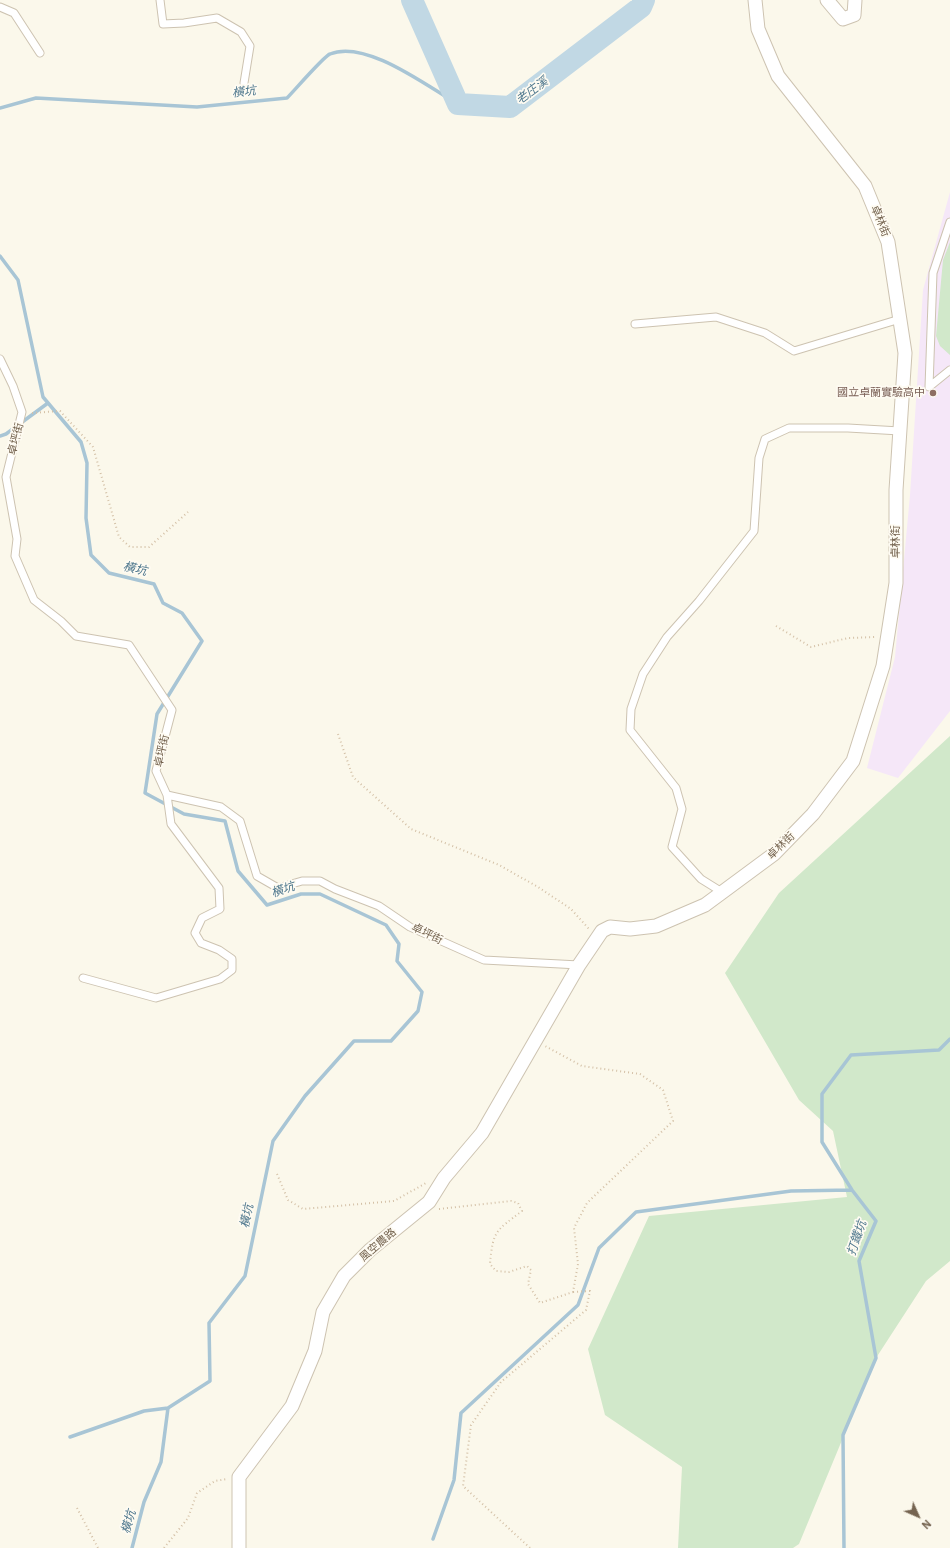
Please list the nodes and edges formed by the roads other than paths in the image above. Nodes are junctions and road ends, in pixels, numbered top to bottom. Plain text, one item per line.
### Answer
1 (160, 0) edge
2 (755, 0) edge
3 (827, 0) edge
4 (855, 0) edge
5 (0, 7) edge
6 (40, 53) dead end
7 (244, 83) dead end
8 (950, 222) edge
9 (900, 319) junction
10 (634, 324) dead end
11 (0, 359) edge
12 (950, 370) edge
13 (900, 431) junction
14 (167, 795) junction
15 (722, 892) junction
16 (578, 966) junction
17 (83, 978) dead end
18 (239, 1548) edge

1 - 7 lane
2 - 9 street, 卓林街
3 - 4 street
5 - 6 lane
8 - 12 lane
9 - 10 lane
9 - 13 street, 卓林街
11 - 14 lane, 卓坪街
13 - 15 street, 卓林街
13 - 15 lane
14 - 16 lane, 卓坪街
14 - 17 lane
15 - 16 street, 卓林街
16 - 18 street, 風空農路

